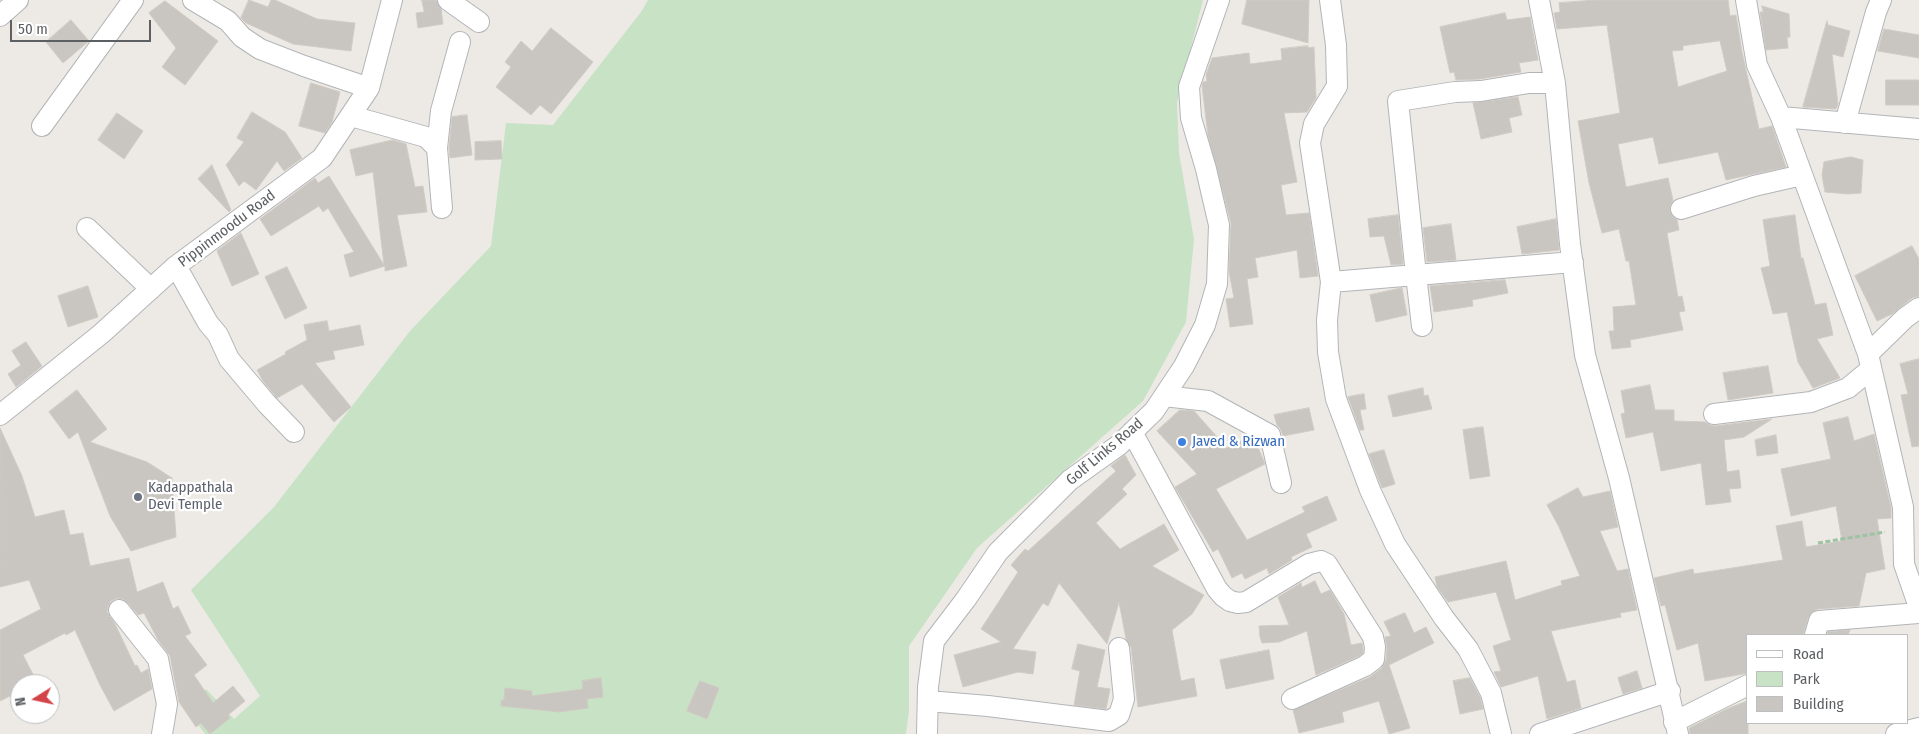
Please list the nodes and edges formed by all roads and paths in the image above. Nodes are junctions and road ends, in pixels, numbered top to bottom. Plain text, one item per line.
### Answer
1 (18, 0) edge
2 (133, 0) edge
3 (193, 0) edge
4 (392, 0) edge
5 (448, 0) edge
6 (1219, 0) edge
7 (1330, 0) edge
8 (1539, 0) edge
9 (1746, 0) edge
10 (1881, 0) edge
11 (0, 16) edge
12 (479, 22) dead end
13 (460, 42) dead end
14 (1555, 83) junction
15 (369, 88) junction
16 (351, 116) junction
17 (1781, 118) junction
18 (1845, 123) junction
19 (42, 126) dead end
20 (1919, 129) edge
21 (437, 148) junction
22 (1802, 175) junction
23 (442, 208) dead end
24 (1682, 209) dead end
25 (87, 228) dead end
26 (1573, 262) junction
27 (176, 266) junction
28 (1416, 275) junction
29 (1331, 282) junction
30 (150, 289) junction
31 (1919, 308) edge
32 (1422, 326) dead end
33 (1869, 361) junction
34 (1164, 396) junction
35 (1714, 414) dead end
36 (0, 415) edge
37 (294, 432) dead end
38 (1132, 432) junction
39 (1281, 483) dead end
40 (1911, 505) edge
41 (1903, 529) junction
42 (1818, 543) dead end
43 (1919, 607) edge
44 (120, 610) dead end
45 (1919, 613) edge
46 (1815, 634) edge
47 (1119, 648) dead end
48 (1746, 685) edge
49 (1670, 690) junction
50 (1292, 699) dead end
51 (928, 701) junction
52 (1676, 728) edge
53 (1919, 728) edge
54 (162, 734) edge
55 (927, 734) edge
56 (1501, 734) edge
57 (1540, 734) edge
58 (1896, 734) edge

1 - 11 street
2 - 19 street
3 - 15 street
4 - 15 street, Pippinmoodu Road
5 - 12 street
6 - 34 street, Golf Links Road
7 - 29 street
8 - 14 street
9 - 17 street
10 - 18 street
13 - 21 street
14 - 26 street
14 - 28 street
15 - 16 street, Pippinmoodu Road
16 - 21 street
16 - 27 street, Pippinmoodu Road
17 - 18 street
17 - 22 street
18 - 20 street
21 - 23 street
22 - 24 street
22 - 33 street
25 - 30 street
26 - 28 street
26 - 49 street
27 - 30 street, Pippinmoodu Road
27 - 37 street
28 - 29 street
28 - 32 street
29 - 56 street
30 - 36 street, Pippinmoodu Road
31 - 33 street
33 - 35 street
33 - 40 street
34 - 38 street, Golf Links Road
34 - 39 street
38 - 50 street
38 - 51 street, Golf Links Road
40 - 41 street
41 - 42 path
41 - 43 street
44 - 54 street
45 - 46 street
47 - 51 street
48 - 52 street
49 - 52 street
49 - 57 street
51 - 55 street, Golf Links Road
53 - 58 street

